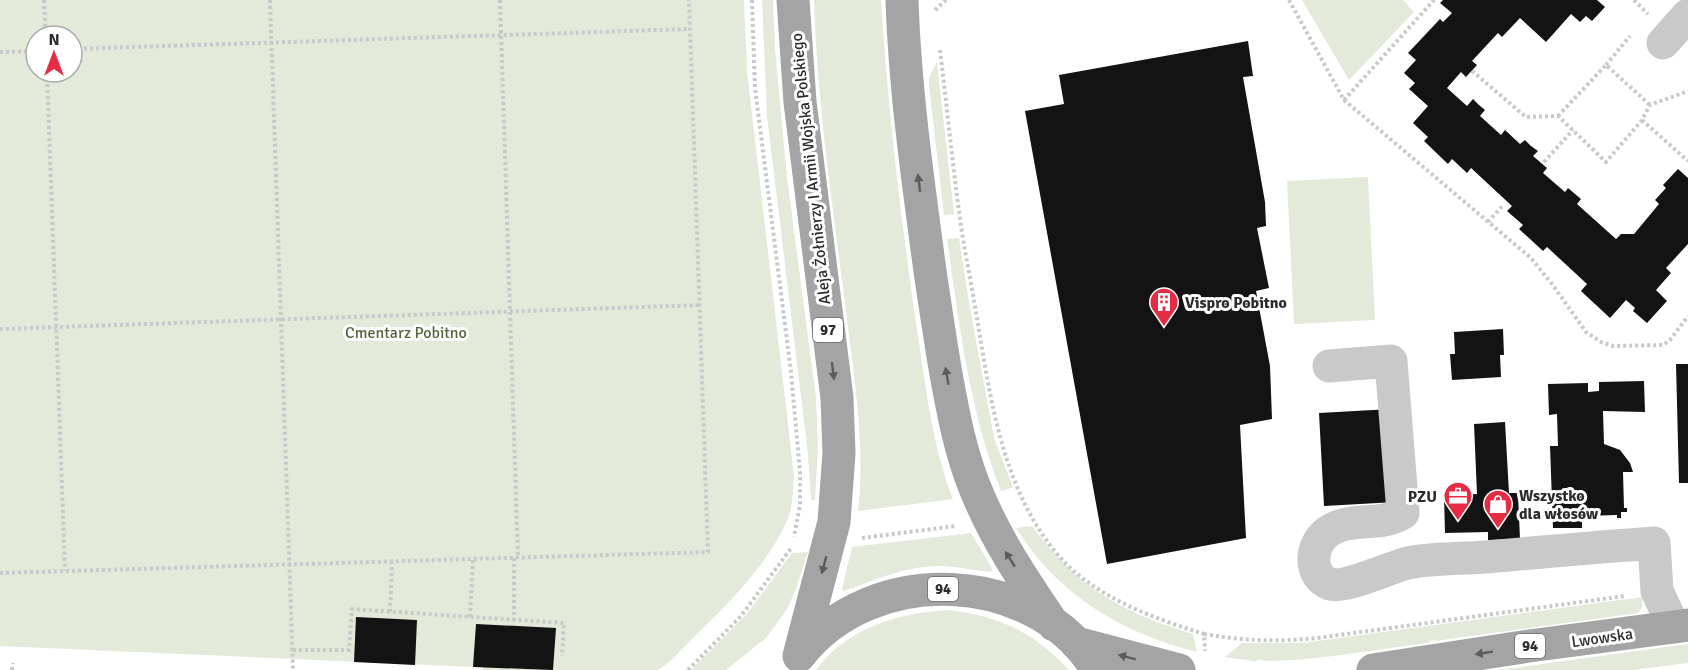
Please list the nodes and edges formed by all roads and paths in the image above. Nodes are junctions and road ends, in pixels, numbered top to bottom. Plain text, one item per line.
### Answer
1 (44, 0) edge
2 (270, 0) edge
3 (500, 0) edge
4 (689, 0) edge
5 (752, 0) edge
6 (793, 0) edge
7 (902, 0) edge
8 (946, 0) edge
9 (1289, 0) edge
10 (1434, 0) edge
11 (1634, 0) edge
12 (935, 10) dead end
13 (1649, 14) dead end
14 (1688, 15) edge
15 (45, 24) edge
16 (690, 29) junction
17 (501, 35) junction
18 (272, 43) junction
19 (1663, 43) dead end
20 (939, 46) dead end
21 (84, 50) edge
22 (24, 51) edge
23 (0, 52) edge
24 (1472, 71) dead end
25 (47, 84) edge
26 (1688, 91) edge
27 (1344, 100) junction
28 (1650, 105) junction
29 (1558, 116) junction
30 (1642, 120) junction
31 (1573, 130) junction
32 (1688, 161) edge
33 (1544, 162) dead end
34 (1504, 204) dead end
35 (1488, 222) junction
36 (700, 305) junction
37 (510, 311) junction
38 (1688, 316) edge
39 (281, 319) junction
40 (56, 327) junction
41 (0, 329) edge
42 (1329, 366) dead end
43 (1031, 518) junction
44 (990, 522) junction
45 (830, 541) junction
46 (793, 546) junction
47 (516, 558) junction
48 (473, 559) junction
49 (392, 562) junction
50 (290, 565) junction
51 (64, 571) junction
52 (0, 573) edge
53 (1656, 591) junction
54 (390, 612) junction
55 (470, 617) junction
56 (514, 620) junction
57 (1681, 626) edge
58 (1065, 634) junction
59 (1204, 634) junction
60 (293, 650) junction
61 (562, 656) dead end
62 (13, 663) dead end
63 (791, 666) edge
64 (1192, 666) edge
65 (12, 670) edge
66 (293, 670) edge
67 (688, 670) edge
68 (1097, 670) edge
69 (1373, 670) edge

1 - 15 path
2 - 18 path
3 - 17 path
4 - 16 path
5 - 46 path
6 -> 45 main road, Aleja Żołnierzy I Armii Wojska Polskiego / 97
44 -> 7 main road
8 - 12 path
9 - 27 path
10 - 27 path
11 - 13 path
14 - 19 lane
16 - 17 path
16 - 36 path
17 - 18 path
17 - 37 path
18 - 21 path
18 - 39 path
20 - 43 path
22 - 23 path
24 - 29 path
25 - 40 path
26 - 28 path
27 - 35 path
28 - 29 path
28 - 30 path
29 - 31 path
30 - 31 path
30 - 32 path
31 - 33 path
34 - 35 path
35 - 38 path
36 - 37 path
36 - 47 path
37 - 39 path
37 - 47 path
39 - 40 path
39 - 50 path
40 - 41 path
40 - 51 path
42 - 53 lane
43 - 44 path
43 - 59 path
44 - 45 path
58 -> 44 main road
45 - 46 path
45 -> 63 main road, Aleja Żołnierzy I Armii Wojska Polskiego / 97
46 - 67 path
47 - 48 path
47 - 56 path
48 - 49 path
48 - 55 path
49 - 50 path
49 - 54 path
50 - 51 path
50 - 60 path
51 - 52 path
53 - 57 lane
53 - 59 path
54 - 55 path
54 - 60 path
55 - 56 path
56 - 61 path
57 -> 69 main road, Lwowska / 94
58 - 63 main road, 94
64 -> 58 main road, 94
58 - 68 main road, 94
59 - 64 path
60 - 66 path
62 - 65 path

